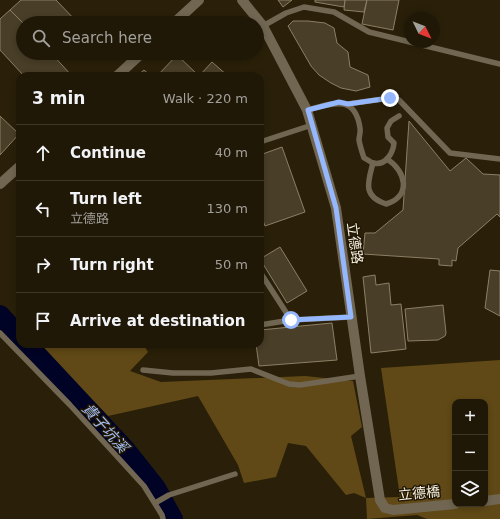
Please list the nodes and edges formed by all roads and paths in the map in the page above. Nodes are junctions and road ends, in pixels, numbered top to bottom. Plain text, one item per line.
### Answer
1 (199, 0) edge
2 (242, 0) edge
3 (182, 16) edge
4 (255, 16) edge
5 (264, 25) edge
6 (264, 28) edge
7 (134, 60) edge
8 (500, 64) edge
9 (121, 72) edge
10 (348, 104) junction
11 (308, 110) junction
12 (399, 116) dead end
13 (312, 125) junction
14 (264, 141) edge
15 (387, 159) junction
16 (500, 159) edge
17 (373, 163) junction
18 (16, 170) edge
19 (0, 184) edge
20 (264, 278) edge
21 (351, 317) junction
22 (291, 320) junction
23 (264, 324) edge
24 (0, 333) edge
25 (143, 370) dead end
26 (360, 376) junction
27 (235, 474) dead end
28 (500, 499) edge
29 (488, 501) edge
30 (155, 503) junction
31 (452, 504) edge
32 (385, 508) joint
33 (163, 519) edge

1 - 3 street
2 - 4 street, 立德路
5 - 8 lane
6 - 11 street, 立德路
7 - 9 street
10 - 11 lane
10 - 16 lane
10 - 17 lane
11 - 13 street, 立德路
12 - 15 lane
13 - 14 lane
13 - 21 street, 立德路
15 - 17 lane
15 - 17 lane
18 - 19 street
20 - 22 lane
21 - 22 lane
21 - 26 street, 立德路
22 - 23 lane
24 - 30 lane
25 - 26 lane
26 - 32 street, 立德路
27 - 30 lane
28 - 29 street
30 - 33 lane
31 - 32 street, 立德橋

